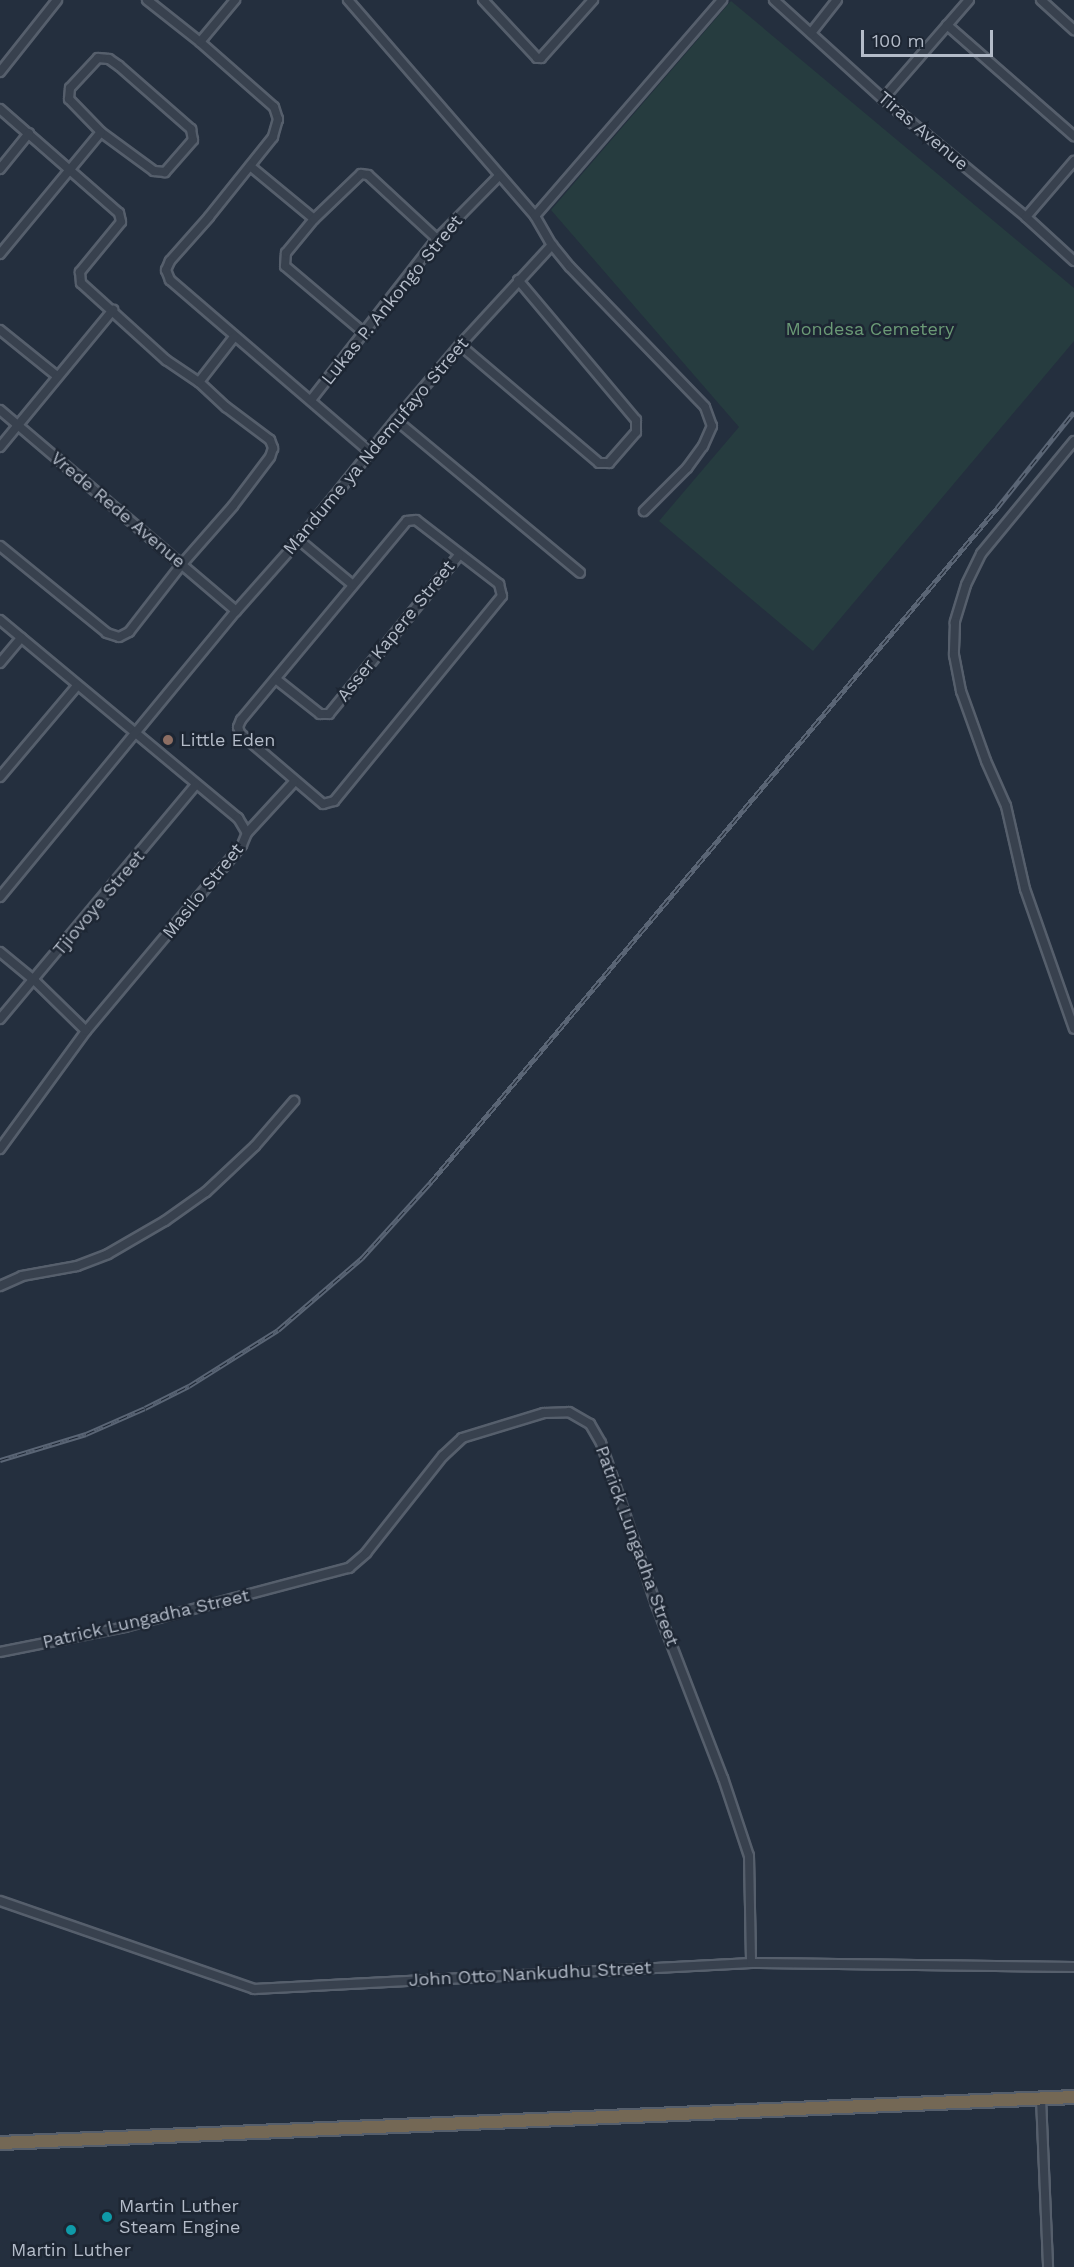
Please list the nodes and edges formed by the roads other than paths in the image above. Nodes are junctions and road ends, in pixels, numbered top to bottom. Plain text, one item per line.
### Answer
1 (57, 0) edge
2 (147, 0) edge
3 (235, 0) edge
4 (348, 0) edge
5 (483, 0) edge
6 (593, 0) edge
7 (722, 0) edge
8 (774, 0) edge
9 (837, 0) edge
10 (969, 0) edge
11 (1041, 0) edge
12 (947, 25) junction
13 (1074, 30) edge
14 (810, 33) junction
15 (200, 42) junction
16 (0, 72) edge
17 (884, 99) junction
18 (0, 109) edge
19 (101, 132) junction
20 (29, 133) junction
21 (1074, 136) edge
22 (1074, 161) edge
23 (250, 166) junction
24 (0, 169) edge
25 (69, 171) junction
26 (499, 176) junction
27 (535, 216) junction
28 (1026, 217) junction
29 (314, 219) junction
30 (437, 239) junction
31 (552, 245) junction
32 (0, 254) edge
33 (1074, 261) edge
34 (518, 280) junction
35 (113, 310) junction
36 (0, 330) edge
37 (363, 332) junction
38 (234, 337) junction
39 (460, 345) junction
40 (57, 376) junction
41 (200, 382) junction
42 (311, 400) junction
43 (0, 410) edge
44 (396, 420) junction
45 (17, 425) junction
46 (1074, 441) edge
47 (0, 447) edge
48 (370, 452) junction
49 (644, 511) dead end
50 (300, 540) junction
51 (0, 546) edge
52 (459, 555) junction
53 (182, 564) junction
54 (580, 573) dead end
55 (353, 585) junction
56 (236, 611) junction
57 (0, 620) edge
58 (21, 638) junction
59 (0, 663) edge
60 (277, 680) junction
61 (77, 686) junction
62 (135, 733) junction
63 (0, 777) edge
64 (294, 782) junction
65 (196, 785) junction
66 (247, 833) junction
67 (0, 897) edge
68 (0, 952) edge
69 (35, 981) junction
70 (0, 1019) edge
71 (1074, 1029) edge
72 (86, 1030) junction
73 (294, 1101) dead end
74 (0, 1149) edge
75 (0, 1286) edge
76 (0, 1652) edge
77 (0, 1901) edge
78 (751, 1964) junction
79 (1074, 1967) edge
80 (1074, 2097) edge
81 (1041, 2098) junction
82 (0, 2143) edge
83 (1048, 2267) edge

1 - 16 street
2 - 15 street
3 - 15 street
4 - 26 street
5 - 6 street
7 - 27 street
8 - 14 street, Tiras Avenue
9 - 14 street
10 - 12 street
11 - 13 street
12 - 17 street
12 - 21 street
14 - 17 street, Tiras Avenue
15 - 23 street
17 - 28 street, Tiras Avenue
18 - 20 street
19 - 19 street
19 - 25 street
20 - 24 street
20 - 25 street
22 - 28 street
23 - 29 street
23 - 38 street
25 - 32 street
25 - 35 street
26 - 27 street
26 - 30 street, Lukas P. Ankongo Street
27 - 31 street
28 - 33 street, Tiras Avenue
29 - 30 street
29 - 37 street
30 - 37 street, Lukas P. Ankongo Street
31 - 34 street, Mandume ya Ndemufayo Street
31 - 49 street
34 - 39 street, Mandume ya Ndemufayo Street
34 - 39 street
35 - 40 street
35 - 41 street
36 - 40 street
37 - 42 street, Lukas P. Ankongo Street
38 - 41 street
38 - 42 street
39 - 44 street, Mandume ya Ndemufayo Street
40 - 45 street
41 - 53 street
42 - 48 street
43 - 45 street, Vrede Rede Avenue
44 - 48 street, Mandume ya Ndemufayo Street
44 - 54 street
45 - 47 street
45 - 53 street, Vrede Rede Avenue
46 - 71 street
48 - 50 street, Mandume ya Ndemufayo Street
50 - 55 street
50 - 56 street, Mandume ya Ndemufayo Street
51 - 53 street
52 - 55 street
52 - 60 street, Asser Kapere Street
52 - 64 street
53 - 56 street, Vrede Rede Avenue
55 - 60 street
56 - 62 street, Mandume ya Ndemufayo Street
57 - 58 street, Masilo Street
58 - 59 street
58 - 61 street, Masilo Street
60 - 64 street
61 - 62 street, Masilo Street
61 - 63 street
62 - 65 street, Masilo Street
62 - 67 street, Mandume ya Ndemufayo Street
64 - 66 street
65 - 66 street, Masilo Street
65 - 69 street, Tjiovoye Street
66 - 72 street, Masilo Street
68 - 69 street
69 - 70 street, Tjiovoye Street
69 - 72 street
72 - 74 street, Masilo Street
73 - 75 street
76 - 78 street, Patrick Lungadha Street
77 - 78 street, John Otto Nankudhu Street
78 - 79 street, John Otto Nankudhu Street
80 - 81 highway
81 - 82 highway
81 - 83 street

